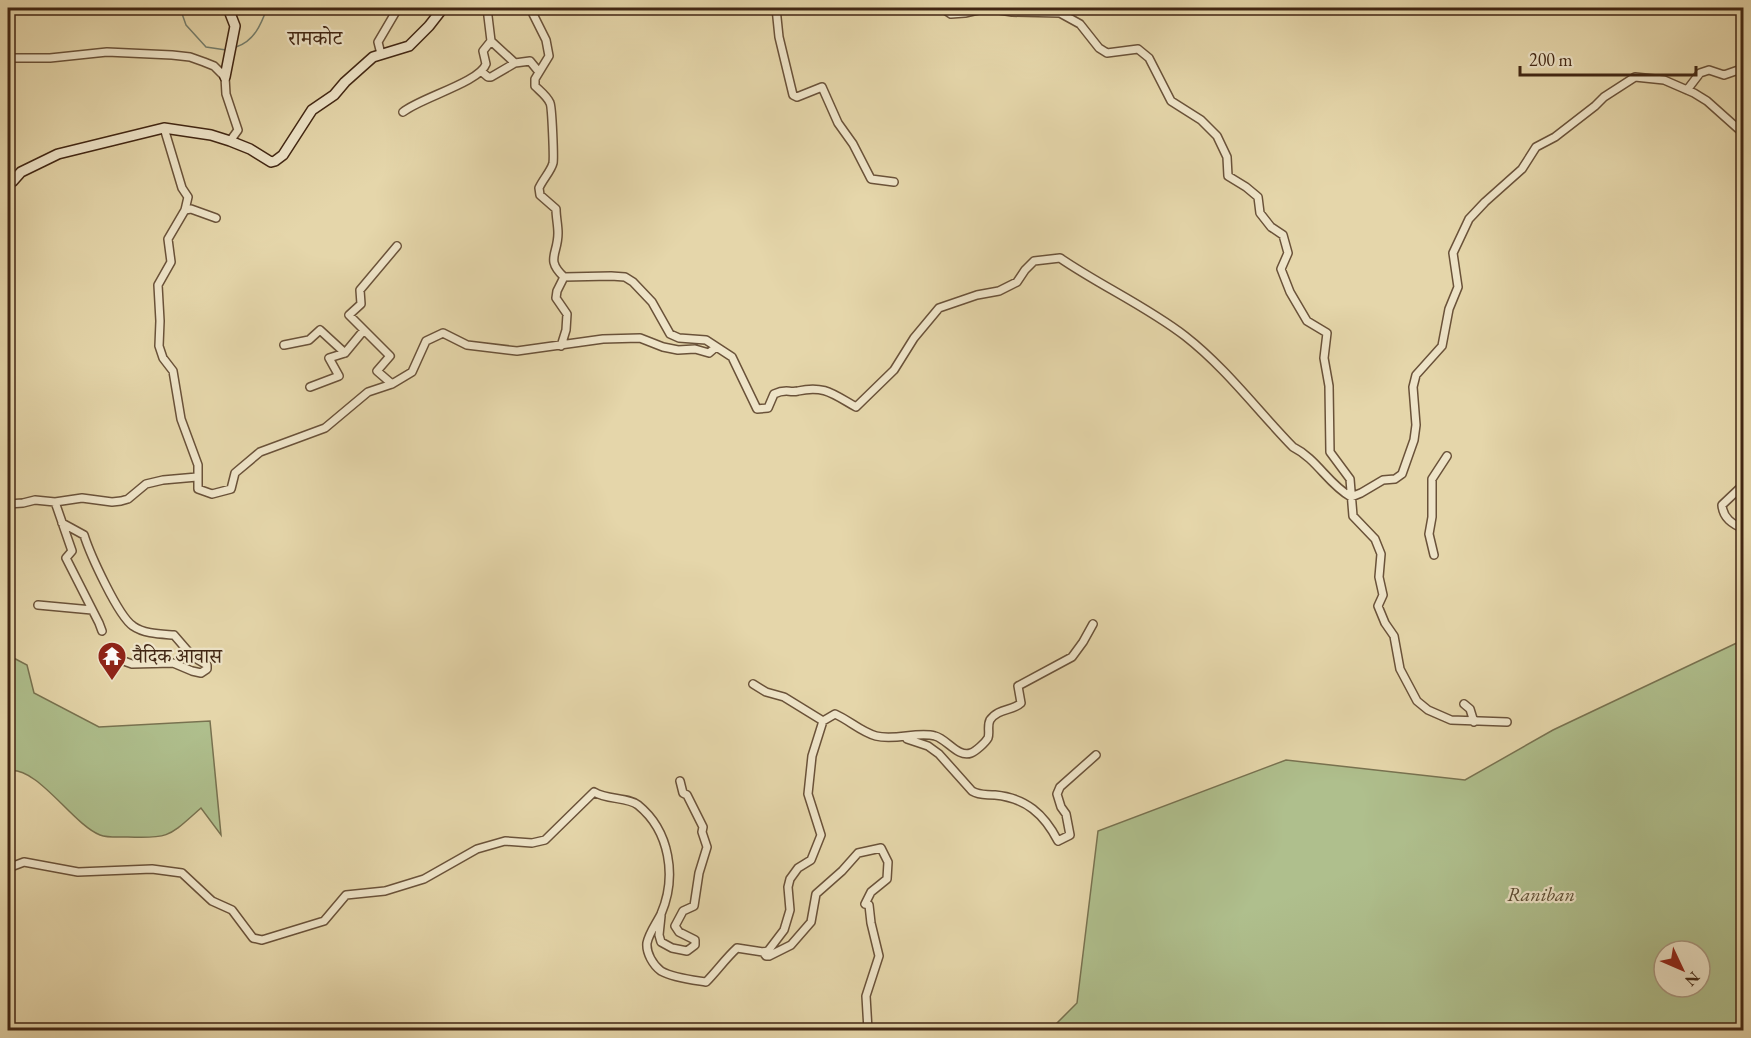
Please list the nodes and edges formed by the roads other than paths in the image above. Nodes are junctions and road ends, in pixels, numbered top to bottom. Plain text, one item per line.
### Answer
1 (228, 8) edge
2 (398, 8) edge
3 (443, 8) edge
4 (486, 8) edge
5 (530, 8) edge
6 (776, 8) edge
7 (942, 8) edge
8 (490, 41) junction
9 (381, 54) junction
10 (8, 58) edge
11 (515, 63) junction
12 (1743, 68) edge
13 (482, 72) junction
14 (539, 72) junction
15 (225, 77) junction
16 (1687, 90) junction
17 (403, 112) dead end
18 (164, 128) junction
19 (1743, 134) edge
20 (230, 141) junction
21 (8, 168) edge
22 (10, 182) edge
23 (894, 182) dead end
24 (185, 210) junction
25 (216, 218) dead end
26 (397, 246) dead end
27 (564, 278) junction
28 (364, 330) junction
29 (284, 345) dead end
30 (561, 346) junction
31 (716, 347) junction
32 (345, 353) junction
33 (392, 384) junction
34 (310, 387) dead end
35 (1447, 456) dead end
36 (197, 477) junction
37 (1743, 487) edge
38 (1351, 496) junction
39 (55, 502) junction
40 (8, 504) edge
41 (62, 524) junction
42 (1743, 528) edge
43 (1434, 555) dead end
44 (38, 605) dead end
45 (92, 610) junction
46 (1093, 624) dead end
47 (102, 631) dead end
48 (104, 654) dead end
49 (753, 684) dead end
50 (1464, 704) dead end
51 (823, 721) junction
52 (1474, 722) junction
53 (1507, 722) dead end
54 (905, 738) junction
55 (1096, 755) dead end
56 (680, 781) dead end
57 (8, 868) edge
58 (661, 914) junction
59 (763, 952) junction
60 (868, 1030) edge

1 - 15 main road
2 - 9 street
3 - 9 main road
4 - 8 street
5 - 14 street
6 - 23 street
7 - 38 street
8 - 11 street
8 - 13 street
9 - 20 main road
10 - 15 street
11 - 13 street
11 - 14 street
12 - 16 street
13 - 17 street
14 - 27 street
15 - 20 street
16 - 19 street
16 - 38 street
18 - 20 main road
18 - 22 main road
18 - 24 street
21 - 22 street
24 - 25 street
24 - 36 street
26 - 28 street
27 - 30 street
27 - 31 street
28 - 32 street
28 - 33 street
29 - 32 street
30 - 31 street
30 - 33 street
31 - 38 street
32 - 34 street
33 - 36 street
35 - 43 street
36 - 39 street
37 - 42 street
38 - 52 street
39 - 40 street
39 - 41 street
41 - 45 street
41 - 48 street
44 - 45 street
45 - 47 street
46 - 54 street
49 - 51 street
50 - 52 street
51 - 54 street
51 - 59 street
52 - 53 street
54 - 55 street
56 - 58 street
57 - 58 street
58 - 59 street
59 - 60 street

